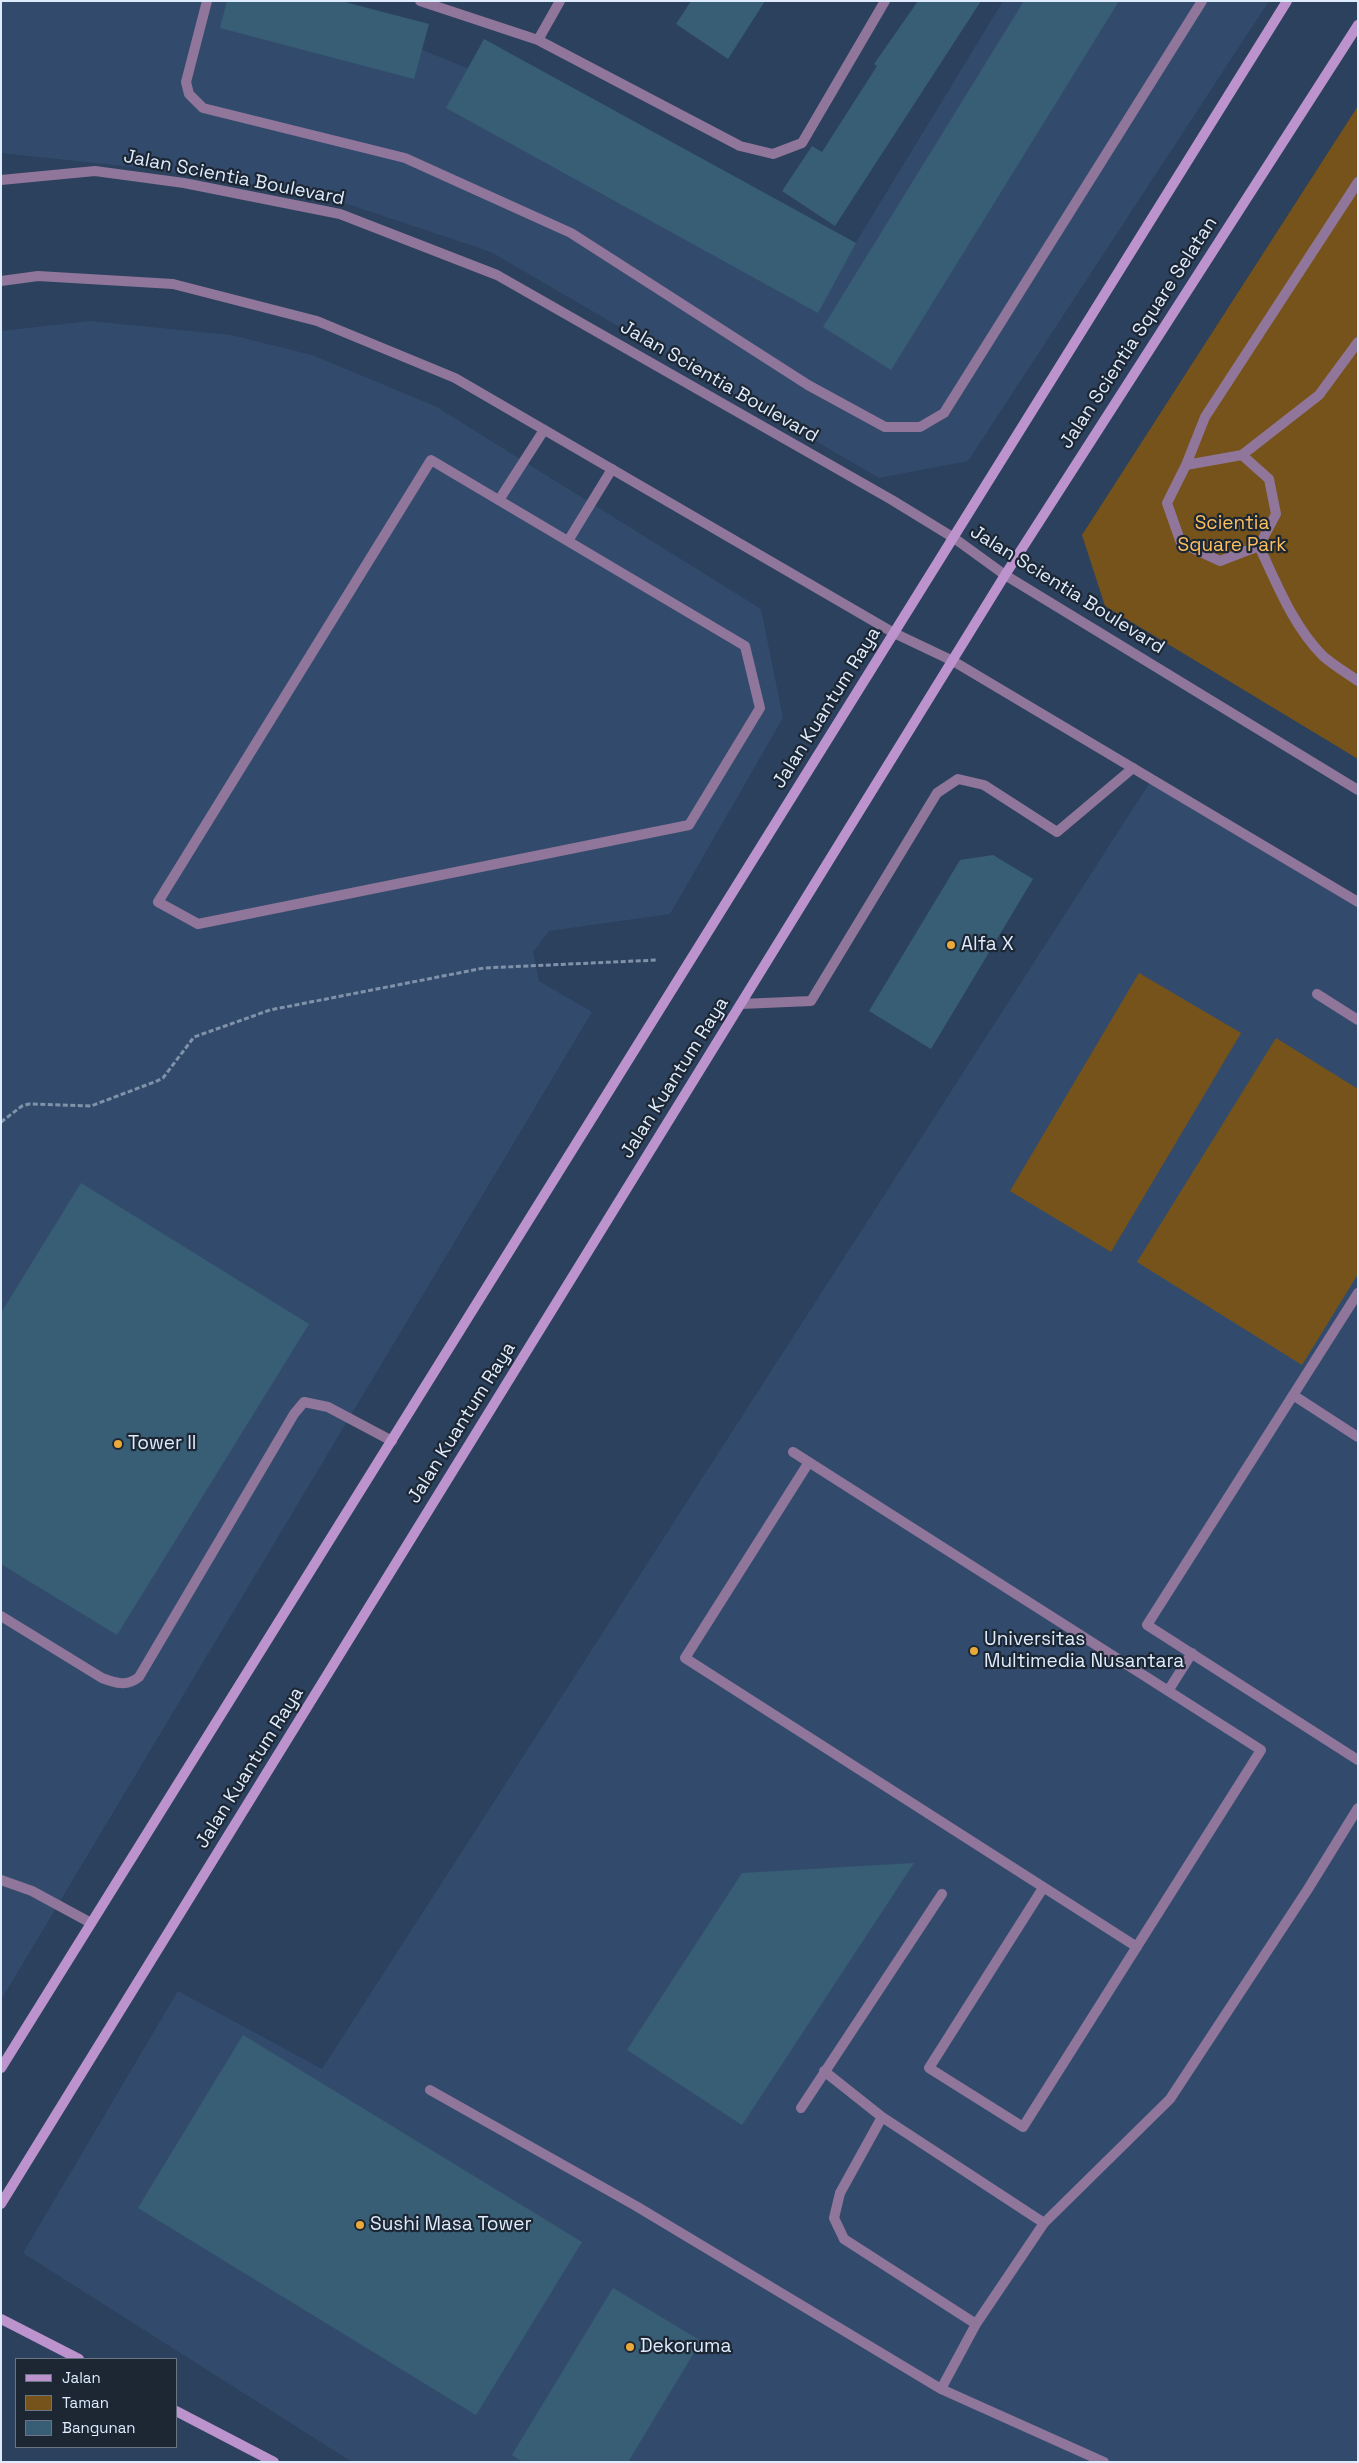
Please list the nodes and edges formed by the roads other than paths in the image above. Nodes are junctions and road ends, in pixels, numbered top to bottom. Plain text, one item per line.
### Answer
1 (207, 1) edge
2 (420, 1) edge
3 (560, 1) edge
4 (885, 1) edge
5 (1202, 1) edge
6 (1287, 1) edge
7 (1358, 25) edge
8 (538, 40) junction
9 (1, 180) edge
10 (1358, 182) edge
11 (1, 281) edge
12 (1358, 342) edge
13 (544, 430) junction
14 (1242, 455) junction
15 (1186, 465) junction
16 (612, 469) junction
17 (499, 500) junction
18 (954, 538) junction
19 (568, 541) junction
20 (1259, 546) junction
21 (1004, 575) junction
22 (894, 634) junction
23 (953, 661) junction
24 (1358, 681) edge
25 (1133, 768) junction
26 (1358, 790) edge
27 (1358, 902) edge
28 (1317, 994) dead end
29 (741, 1004) junction
30 (1358, 1020) edge
31 (1358, 1293) edge
32 (1293, 1395) junction
33 (1358, 1437) edge
34 (392, 1441) junction
35 (793, 1452) dead end
36 (808, 1462) junction
37 (1, 1616) edge
38 (1192, 1653) junction
39 (1168, 1691) junction
40 (1358, 1760) edge
41 (1358, 1808) edge
42 (1, 1880) edge
43 (1043, 1888) junction
44 (942, 1894) dead end
45 (92, 1923) junction
46 (1137, 1947) junction
47 (1, 2068) edge
48 (824, 2071) junction
49 (430, 2090) dead end
50 (801, 2108) dead end
51 (882, 2117) junction
52 (1, 2204) edge
53 (1044, 2223) junction
54 (1, 2319) edge
55 (976, 2324) junction
56 (77, 2358) edge
57 (941, 2389) junction
58 (178, 2412) edge
59 (274, 2462) edge
60 (1104, 2462) edge

1 - 5 street
2 - 8 street
3 - 8 street
4 - 8 street
6 - 18 street
7 - 21 street, Jalan Scientia Square Selatan
9 - 18 street, Jalan Scientia Boulevard
10 - 15 street
11 - 13 street
12 - 14 street
13 - 16 street
13 - 17 street
14 - 15 street
14 - 20 street
15 - 20 street
16 - 19 street
16 - 22 street
17 - 19 street
17 - 19 street
18 - 21 street, Jalan Scientia Boulevard
18 - 22 street, Jalan Kuantum Raya
20 - 24 street
21 - 23 street, Jalan Scientia Square Selatan
21 - 26 street, Jalan Scientia Boulevard
22 - 23 street
22 - 34 street, Jalan Kuantum Raya
23 - 25 street
23 - 29 street, Jalan Kuantum Raya
25 - 27 street
25 - 29 street
28 - 30 street
29 - 52 street, Jalan Kuantum Raya
31 - 32 street
32 - 33 street
32 - 38 street
34 - 37 street
34 - 45 street, Jalan Kuantum Raya
35 - 36 street
36 - 39 street
36 - 43 street
38 - 39 street
38 - 40 street
39 - 46 street
41 - 53 street
42 - 45 street
43 - 46 street
43 - 46 street
44 - 48 street
45 - 47 street, Jalan Kuantum Raya
48 - 50 street
48 - 51 street
49 - 57 street
51 - 53 street
51 - 55 street
53 - 55 street
54 - 56 street
55 - 57 street
57 - 60 street
58 - 59 street

